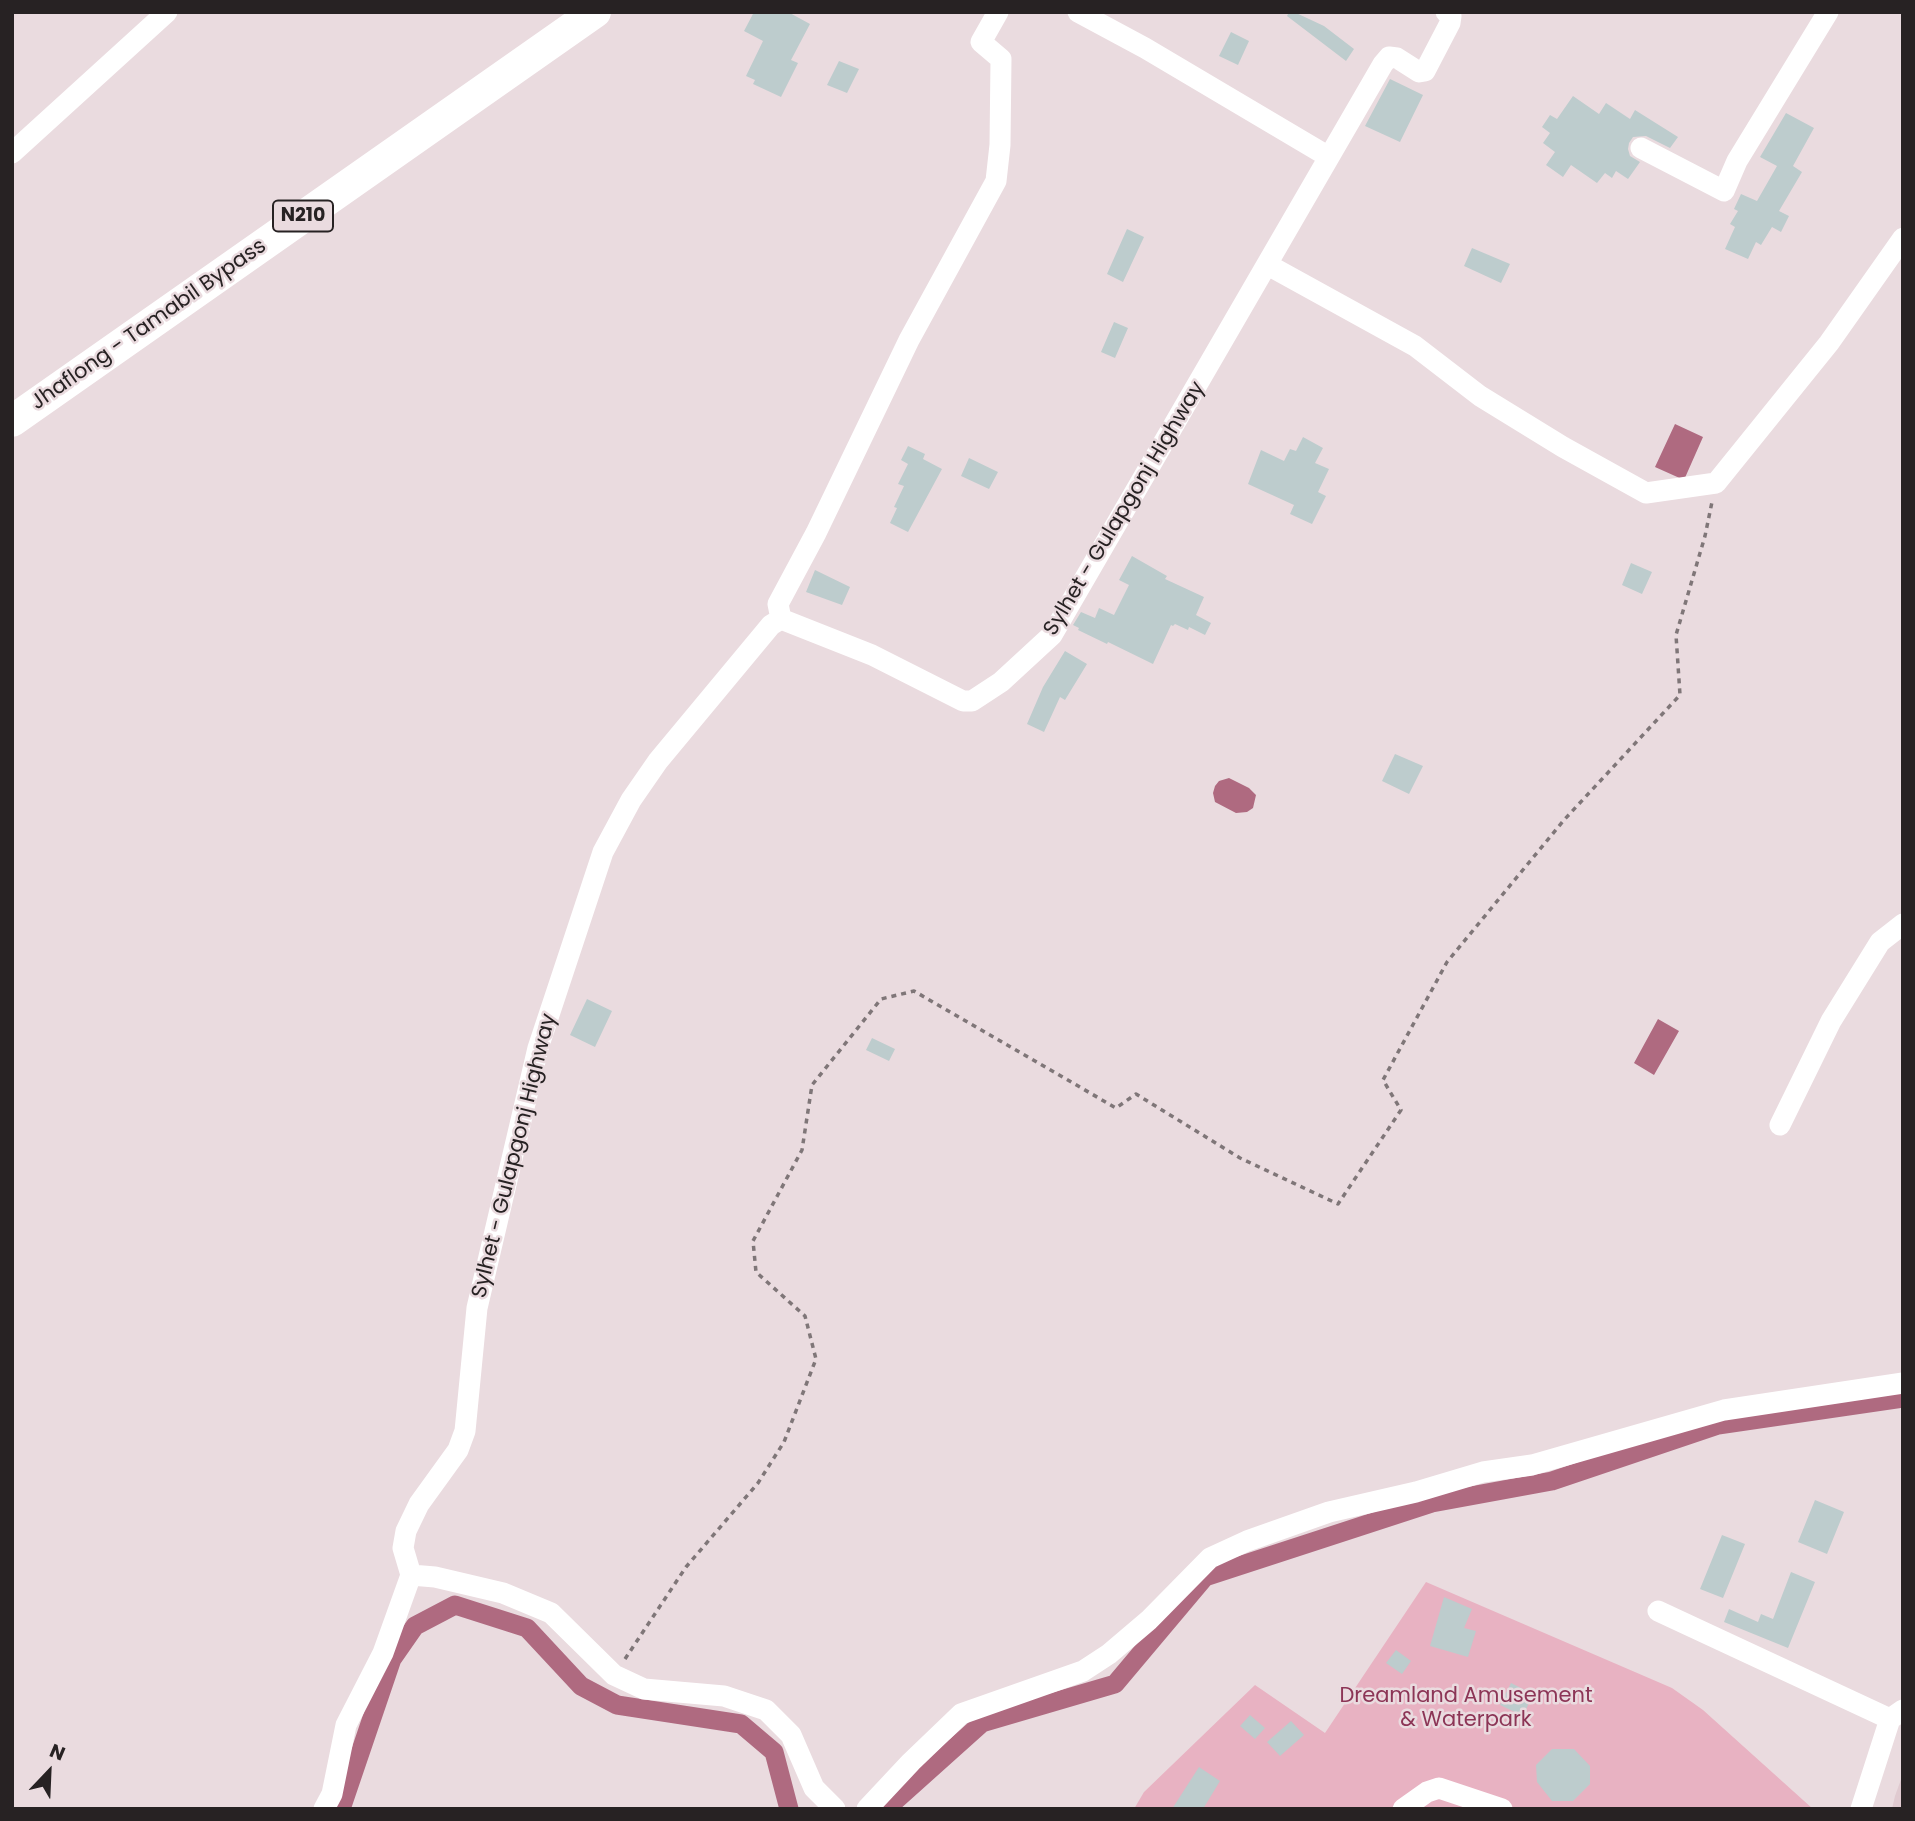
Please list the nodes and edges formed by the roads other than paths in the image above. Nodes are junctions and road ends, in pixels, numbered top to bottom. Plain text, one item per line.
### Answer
1 (167, 12) edge
2 (596, 12) edge
3 (998, 12) edge
4 (1078, 12) edge
5 (1446, 12) edge
6 (1828, 12) edge
7 (1641, 148) dead end
8 (12, 153) edge
9 (1329, 157) junction
10 (1903, 238) edge
11 (1268, 265) junction
12 (12, 421) edge
13 (781, 619) junction
14 (1903, 924) edge
15 (1780, 1125) dead end
16 (1903, 1383) edge
17 (411, 1576) junction
18 (1658, 1611) dead end
19 (1896, 1714) edge
20 (324, 1809) edge
21 (835, 1809) edge
22 (867, 1809) edge
23 (1403, 1809) edge
24 (1502, 1809) edge
25 (1861, 1809) edge

1 - 8 street
2 - 12 highway, Jhaflong - Tamabil Bypass / N210
3 - 13 street
4 - 9 street
5 - 9 street, Sylhet - Gulapgonj Highway
6 - 7 street
9 - 11 street, Sylhet - Gulapgonj Highway
10 - 11 street
11 - 13 street, Sylhet - Gulapgonj Highway
13 - 17 street, Sylhet - Gulapgonj Highway
14 - 15 street
16 - 22 street
17 - 20 street
17 - 21 street
18 - 19 street
19 - 25 street
23 - 24 street

